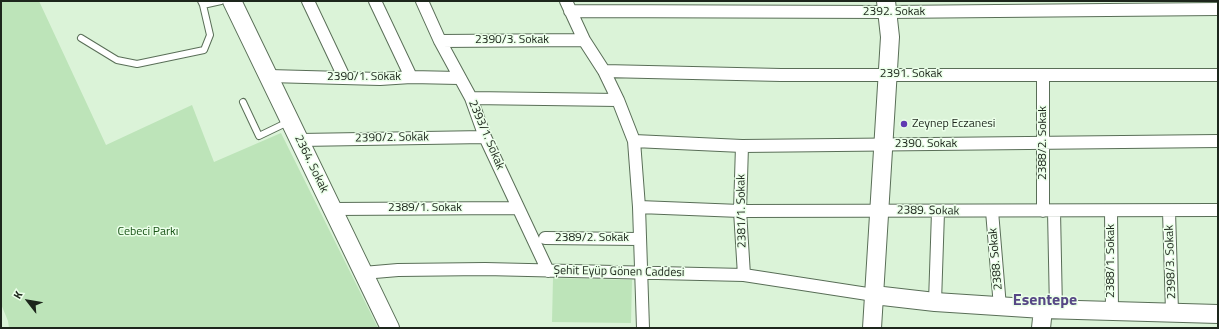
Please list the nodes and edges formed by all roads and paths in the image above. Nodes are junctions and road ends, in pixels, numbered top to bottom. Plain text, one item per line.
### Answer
1 (221, 1) edge
2 (232, 1) edge
3 (308, 1) edge
4 (375, 1) edge
5 (422, 1) edge
6 (202, 3) edge
7 (568, 6) edge
8 (886, 7) edge
9 (1218, 9) edge
10 (81, 38) dead end
11 (584, 40) junction
12 (440, 41) junction
13 (604, 71) junction
14 (888, 74) junction
15 (1043, 75) junction
16 (1218, 75) edge
17 (269, 76) junction
18 (344, 77) junction
19 (411, 77) junction
20 (459, 78) junction
21 (471, 98) junction
22 (618, 100) junction
23 (243, 102) dead end
24 (290, 122) junction
25 (485, 137) junction
26 (300, 140) junction
27 (634, 141) junction
28 (1218, 141) edge
29 (1044, 143) junction
30 (883, 145) junction
31 (742, 146) junction
32 (639, 207) junction
33 (332, 208) junction
34 (518, 208) junction
35 (880, 210) junction
36 (1218, 210) edge
37 (992, 211) junction
38 (1049, 211) junction
39 (1111, 211) junction
40 (1170, 211) junction
41 (740, 212) junction
42 (938, 212) junction
43 (545, 238) dead end
44 (639, 239) junction
45 (548, 271) junction
46 (364, 273) junction
47 (640, 273) junction
48 (744, 275) junction
49 (874, 294) junction
50 (935, 302) junction
51 (1000, 307) junction
52 (1049, 310) junction
53 (1112, 311) junction
54 (1172, 312) junction
55 (1218, 314) edge
56 (390, 328) edge
57 (643, 328) edge
58 (872, 328) edge
59 (1040, 328) edge

1 - 6 lane
2 - 17 main road, 2364. Sokak
3 - 18 street
4 - 19 street
5 - 12 street, 2393/1. Sokak
6 - 10 lane
7 - 8 street, 2392. Sokak
7 - 11 street
8 - 9 street, 2392. Sokak
8 - 14 main road
11 - 12 street, 2390/3. Sokak
11 - 13 street
12 - 20 street, 2393/1. Sokak
13 - 14 street, 2391. Sokak
13 - 22 street
14 - 15 street, 2391. Sokak
14 - 30 main road
15 - 16 street, 2391. Sokak
15 - 29 street, 2388/2. Sokak
17 - 18 street, 2390/1. Sokak
17 - 24 main road, 2364. Sokak
18 - 19 street, 2390/1. Sokak
19 - 20 street, 2390/1. Sokak
20 - 21 street, 2393/1. Sokak
21 - 22 street
21 - 25 street, 2393/1. Sokak
22 - 27 street
23 - 24 lane
24 - 26 main road, 2364. Sokak
25 - 26 street, 2390/2. Sokak
25 - 34 street, 2393/1. Sokak
26 - 33 main road, 2364. Sokak
27 - 31 street, 2390. Sokak
27 - 32 street
28 - 29 street, 2390. Sokak
29 - 30 street, 2390. Sokak
29 - 38 street, 2388/2. Sokak
30 - 31 street, 2390. Sokak
30 - 35 main road
31 - 41 street, 2381/1. Sokak
32 - 41 street, 2389. Sokak
32 - 44 street
33 - 34 street, 2389/1. Sokak
33 - 46 main road, 2364. Sokak
34 - 45 street, 2393/1. Sokak
35 - 41 street, 2389. Sokak
35 - 42 street, 2389. Sokak
35 - 49 main road
36 - 40 street, 2389. Sokak
37 - 38 street, 2389. Sokak
37 - 42 street, 2389. Sokak
37 - 51 street, 2388. Sokak
38 - 39 street, 2389. Sokak
38 - 52 street, 2388/2. Sokak
39 - 40 street, 2389. Sokak
39 - 53 street, 2388/1. Sokak
40 - 54 street, 2398/3. Sokak
41 - 48 street, 2381/1. Sokak
42 - 50 street
43 - 44 street, 2389/2. Sokak
44 - 47 street
45 - 46 street, Şehit Eyüp Gönen Caddesi
45 - 47 street, Şehit Eyüp Gönen Caddesi
46 - 56 main road, 2364. Sokak
47 - 48 street, Şehit Eyüp Gönen Caddesi
47 - 57 street
48 - 49 street, Şehit Eyüp Gönen Caddesi
49 - 50 main road
49 - 58 main road
50 - 51 main road
51 - 52 main road
52 - 53 main road
52 - 59 main road
53 - 54 main road
54 - 55 main road

